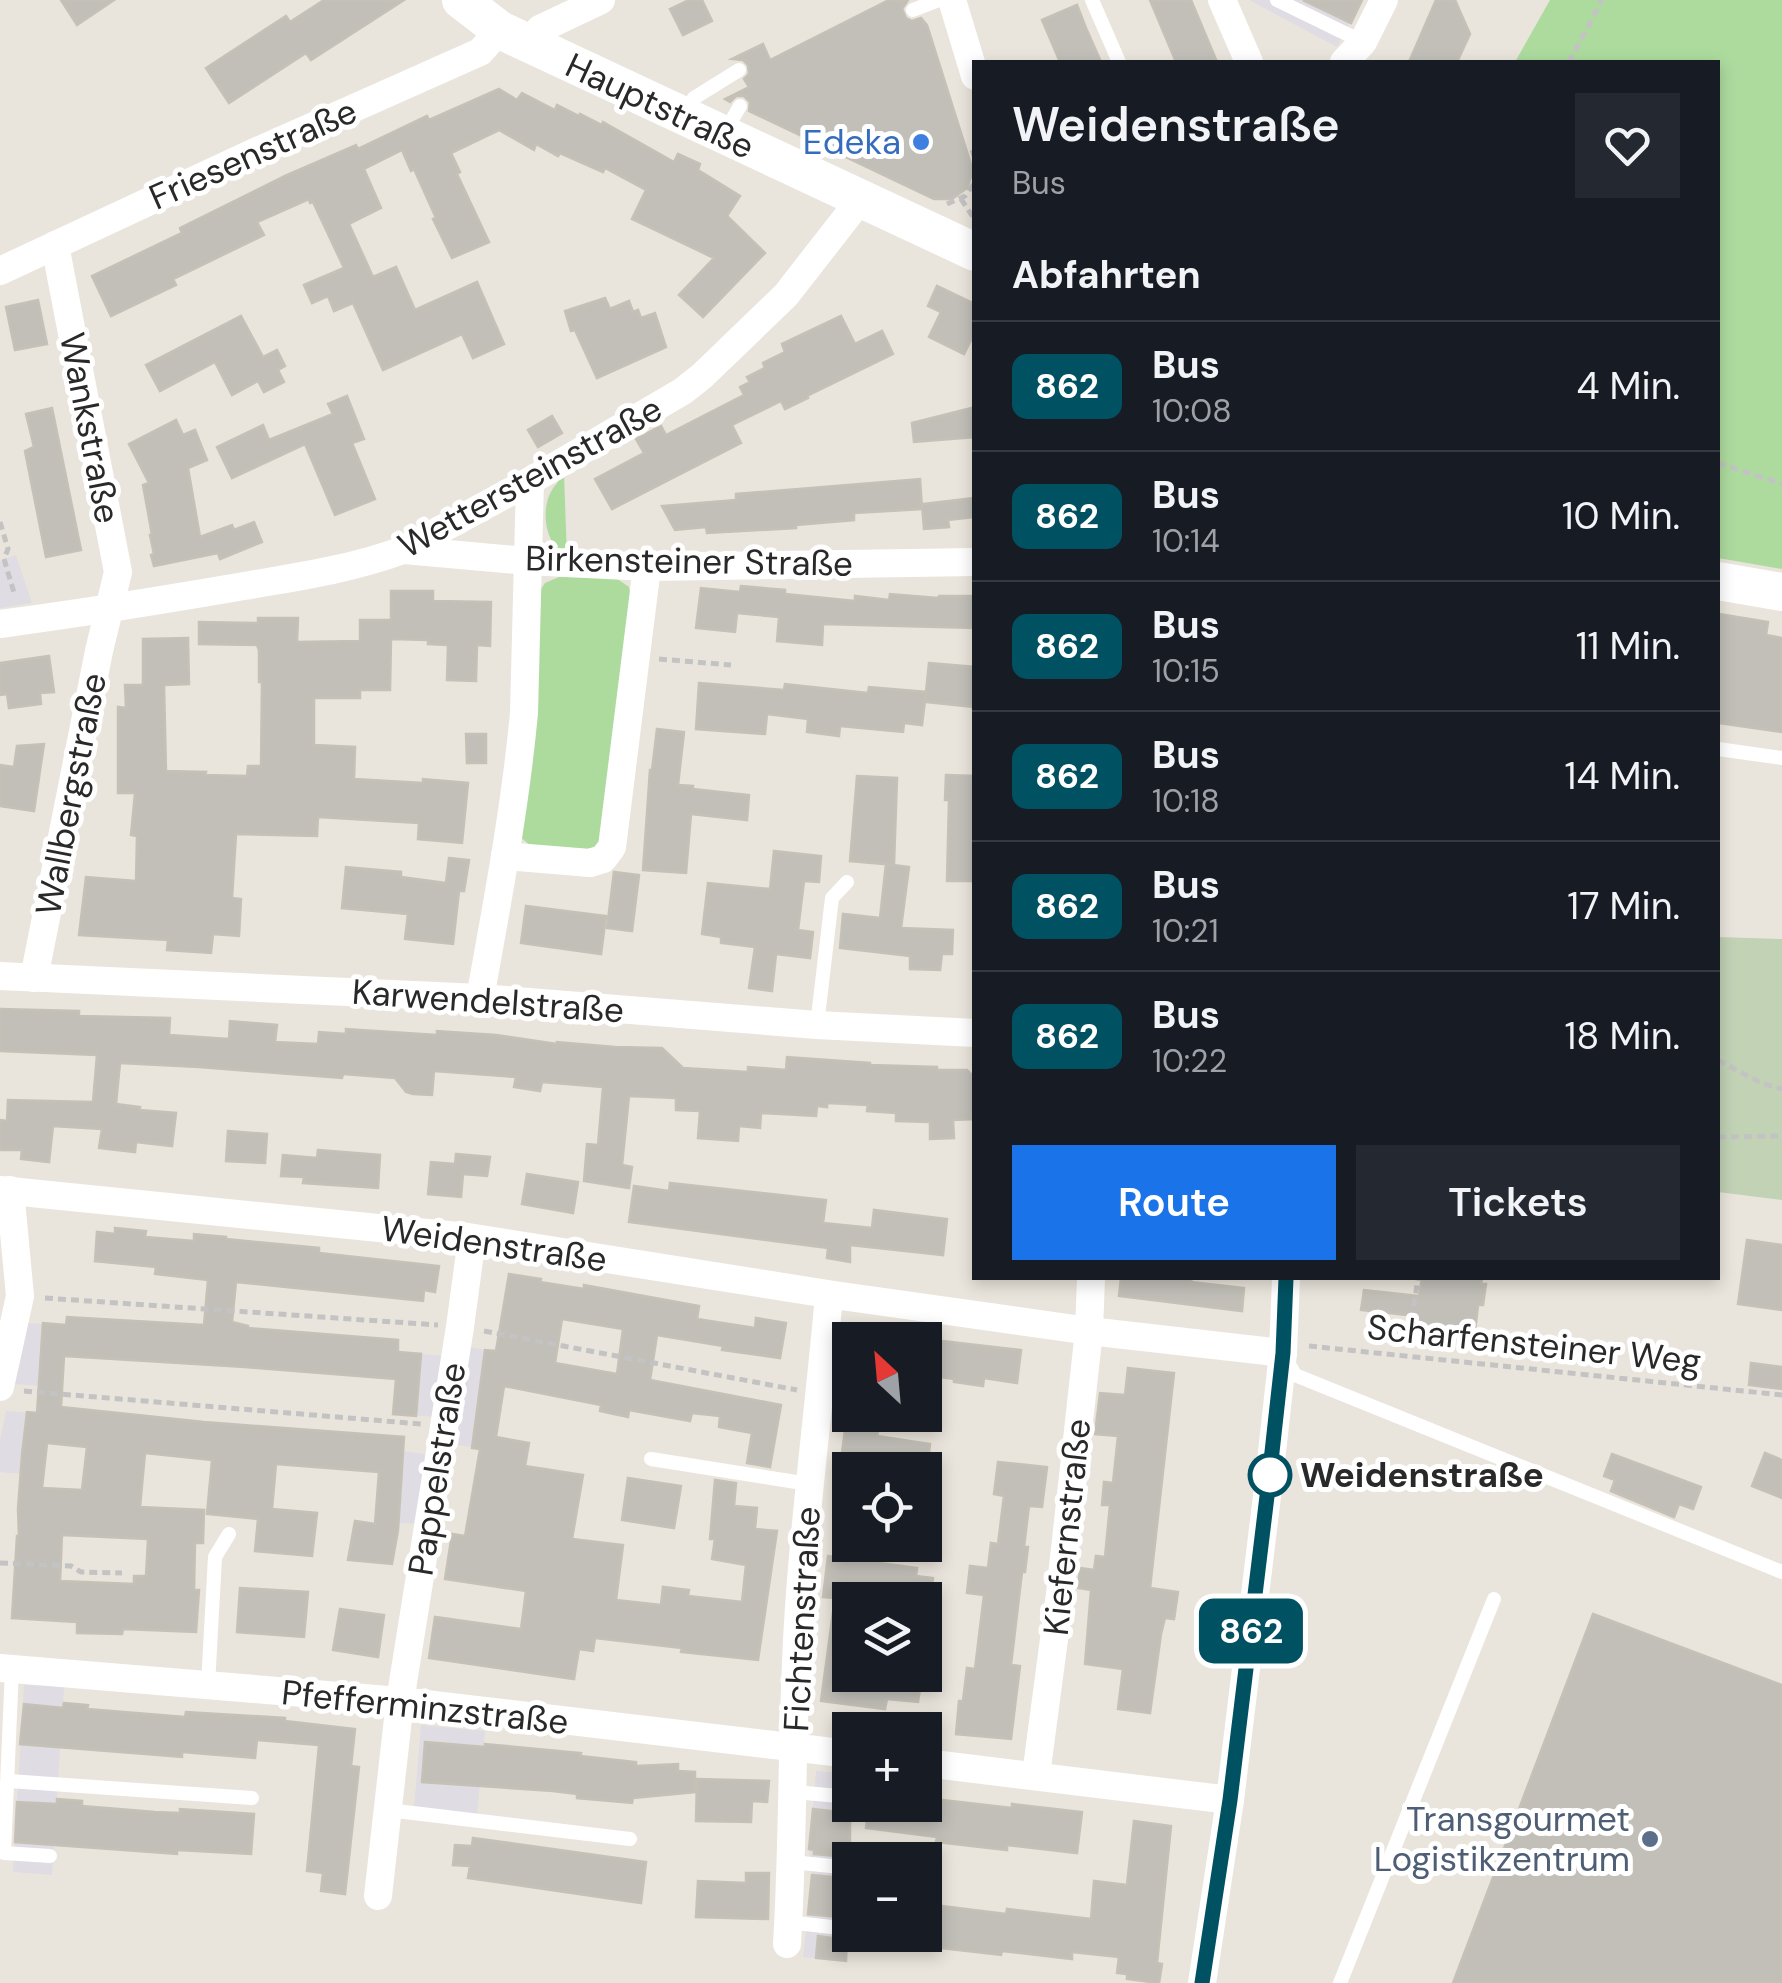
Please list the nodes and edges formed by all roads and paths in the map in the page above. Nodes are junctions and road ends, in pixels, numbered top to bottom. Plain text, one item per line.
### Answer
1 (461, 0) edge
2 (601, 0) edge
3 (939, 0) edge
4 (952, 0) edge
5 (1092, 0) edge
6 (1222, 0) edge
7 (1276, 0) edge
8 (1384, 0) edge
9 (1602, 0) edge
10 (913, 10) dead end
11 (514, 37) junction
12 (1354, 52) edge
13 (1117, 60) edge
14 (1248, 60) edge
15 (1570, 60) edge
16 (972, 66) edge
17 (739, 70) dead end
18 (680, 116) junction
19 (972, 187) edge
20 (961, 199) junction
21 (860, 200) junction
22 (938, 204) dead end
23 (968, 210) dead end
24 (55, 245) junction
25 (972, 249) edge
26 (0, 271) edge
27 (1720, 464) edge
28 (530, 481) junction
29 (1782, 484) edge
30 (0, 522) edge
31 (403, 550) junction
32 (527, 561) junction
33 (972, 562) edge
34 (647, 567) junction
35 (1720, 580) edge
36 (1782, 592) edge
37 (108, 610) junction
38 (11, 622) edge
39 (636, 657) junction
40 (730, 665) dead end
41 (1720, 749) edge
42 (1782, 758) edge
43 (505, 856) junction
44 (847, 882) dead end
45 (0, 976) edge
46 (34, 978) junction
47 (480, 998) junction
48 (818, 1025) junction
49 (972, 1033) edge
50 (1720, 1061) edge
51 (1782, 1090) edge
52 (1782, 1136) edge
53 (1720, 1138) edge
54 (5, 1190) edge
55 (472, 1238) junction
56 (1092, 1280) edge
57 (1286, 1280) edge
58 (1418, 1280) edge
59 (829, 1294) junction
60 (20, 1296) junction
61 (460, 1327) junction
62 (1089, 1331) junction
63 (1410, 1332) dead end
64 (1283, 1353) junction
65 (6, 1388) edge
66 (820, 1394) junction
67 (1782, 1395) edge
68 (444, 1426) junction
69 (652, 1459) dead end
70 (809, 1484) junction
71 (230, 1534) dead end
72 (0, 1563) edge
73 (1782, 1572) edge
74 (122, 1573) dead end
75 (1494, 1600) dead end
76 (6, 1669) edge
77 (208, 1685) junction
78 (400, 1701) junction
79 (794, 1748) junction
80 (832, 1752) edge
81 (942, 1764) edge
82 (1036, 1775) junction
83 (9, 1782) junction
84 (794, 1792) junction
85 (832, 1795) edge
86 (252, 1798) dead end
87 (1230, 1800) junction
88 (388, 1810) junction
89 (630, 1839) dead end
90 (50, 1856) dead end
91 (792, 1862) junction
92 (832, 1866) edge
93 (378, 1896) dead end
94 (832, 1930) edge
95 (788, 1933) joint
96 (1202, 1983) edge
97 (1340, 1983) edge

1 - 11 main road, Hauptstraße
2 - 11 street, Friesenstraße
3 - 10 lane
4 - 16 street
5 - 13 lane
6 - 14 street
7 - 12 lane
8 - 12 street
9 - 15 path
11 - 18 main road, Hauptstraße
11 - 24 street, Friesenstraße
17 - 18 lane
18 - 21 main road, Hauptstraße
19 - 20 path
20 - 22 path
20 - 23 path
21 - 25 main road, Hauptstraße
21 - 28 street, Wettersteinstraße
24 - 26 street, Friesenstraße
24 - 37 street, Wankstraße
27 - 29 path
28 - 31 street, Wettersteinstraße
28 - 32 street
30 - 38 path
31 - 32 street, Birkensteiner Straße
31 - 37 street, Wettersteinstraße
32 - 34 street, Birkensteiner Straße
32 - 43 street
33 - 34 street, Birkensteiner Straße
34 - 39 street
35 - 36 main road
37 - 38 street, Wettersteinstraße
37 - 46 street, Wallbergstraße
39 - 40 path
39 - 43 street
41 - 42 lane
43 - 47 street
44 - 48 lane
45 - 46 street, Karwendelstraße
46 - 47 street, Karwendelstraße
47 - 48 street, Karwendelstraße
48 - 49 street, Karwendelstraße
50 - 51 path
52 - 53 path
54 - 55 street, Weidenstraße
54 - 60 street
55 - 59 street, Weidenstraße
55 - 61 street, Pappelstraße
56 - 62 street, Kiefernstraße
57 - 64 street
58 - 63 path
59 - 62 street, Weidenstraße
59 - 66 street, Fichtenstraße
60 - 61 path
60 - 65 street
61 - 66 path
61 - 68 street, Pappelstraße
62 - 64 street, Weidenstraße
62 - 82 street, Kiefernstraße
64 - 67 path, Scharfensteiner Weg
64 - 73 lane
64 - 87 street
65 - 68 path
66 - 70 street, Fichtenstraße
68 - 78 street, Pappelstraße
69 - 70 lane
70 - 79 street, Fichtenstraße
71 - 77 lane
72 - 74 path
75 - 97 lane
76 - 77 street, Pfefferminzstraße
76 - 83 lane
77 - 78 street, Pfefferminzstraße
78 - 79 street, Pfefferminzstraße
78 - 88 street, Pappelstraße
79 - 80 street, Pfefferminzstraße
79 - 84 street, Fichtenstraße
81 - 82 street
82 - 87 street
83 - 86 lane
83 - 90 lane
84 - 85 lane
84 - 91 street, Fichtenstraße
87 - 96 street
88 - 89 lane
88 - 93 street, Pappelstraße
91 - 92 lane
91 - 95 street, Fichtenstraße
94 - 95 lane

